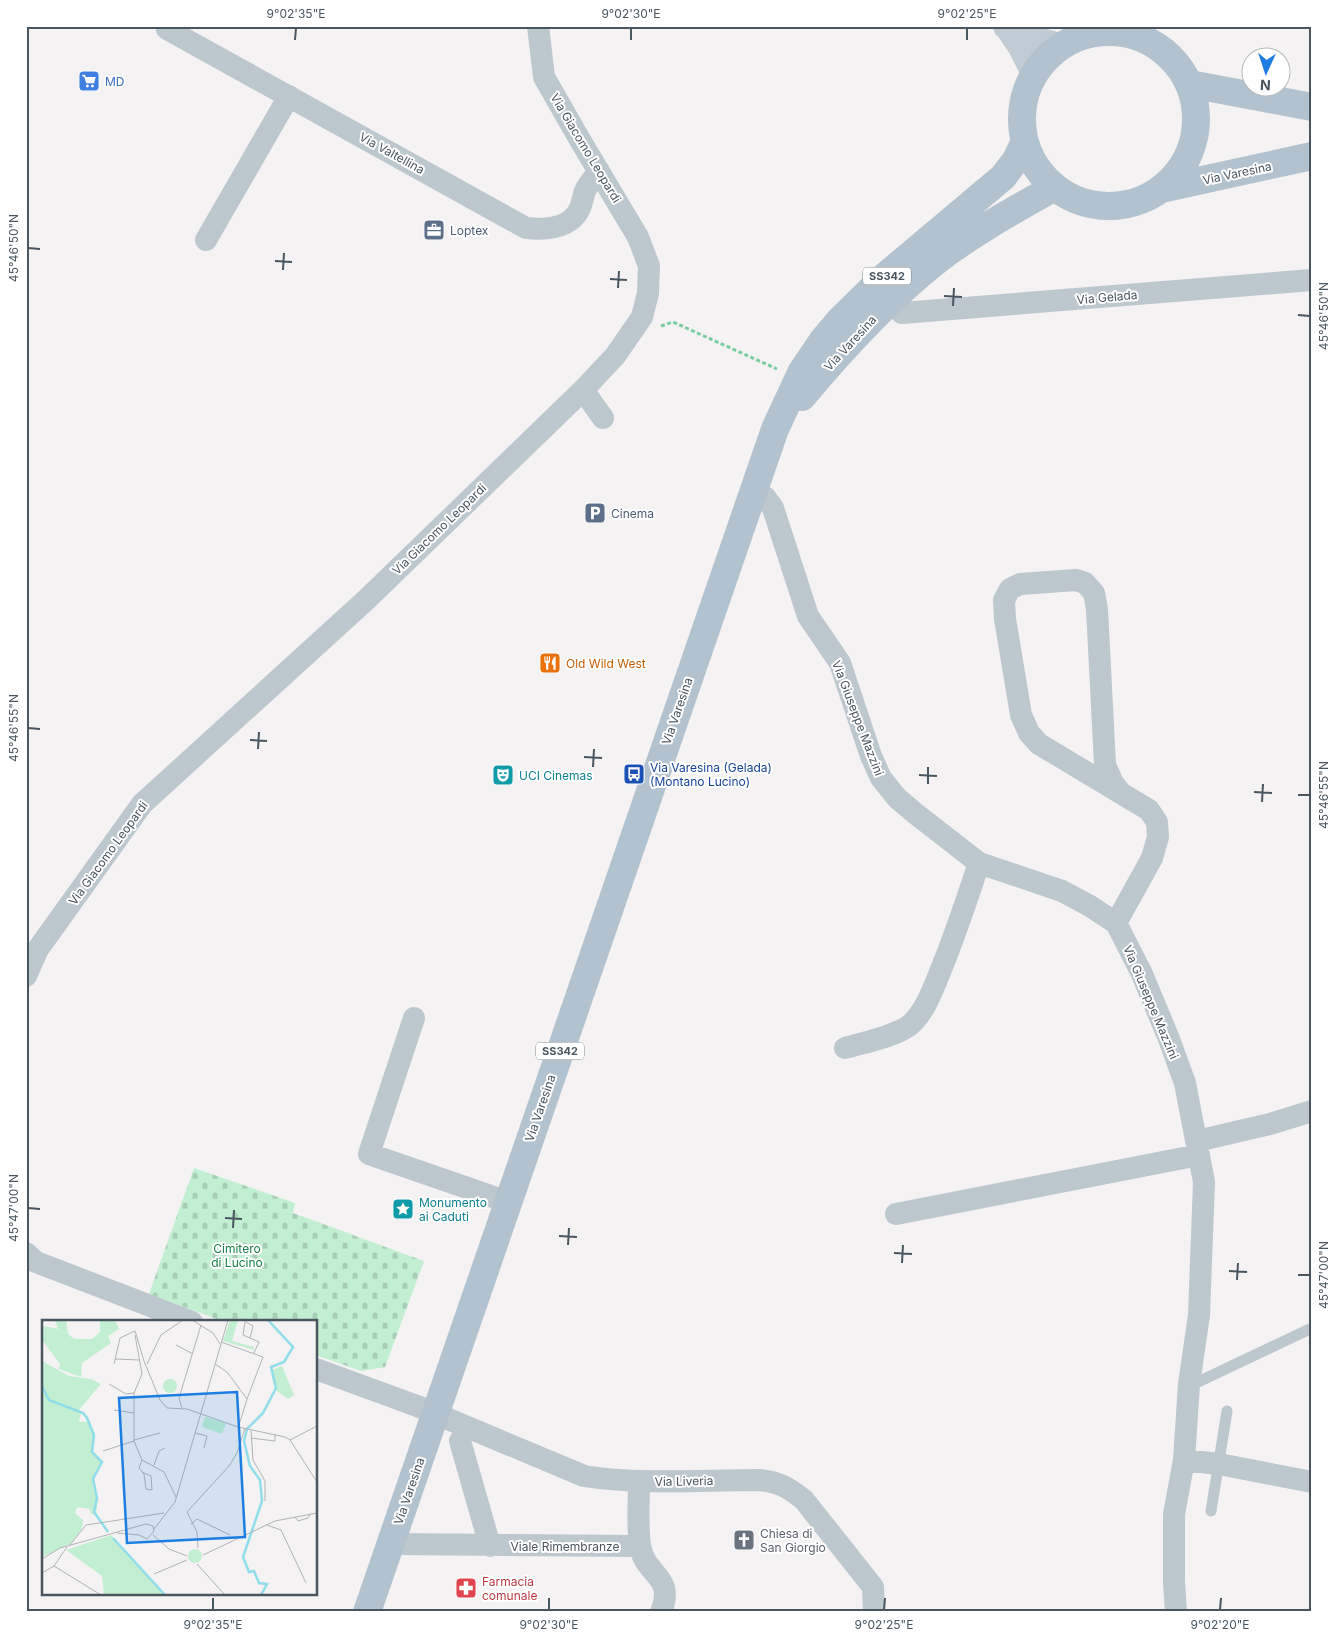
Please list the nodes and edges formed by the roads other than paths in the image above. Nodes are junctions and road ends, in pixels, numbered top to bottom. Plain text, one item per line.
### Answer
1 (538, 26) edge
2 (165, 27) edge
3 (1009, 28) edge
4 (1059, 47) junction
5 (1034, 71) junction
6 (1190, 84) junction
7 (289, 96) junction
8 (1312, 106) edge
9 (1024, 143) junction
10 (1312, 156) edge
11 (599, 171) junction
12 (1055, 187) junction
13 (1161, 189) junction
14 (206, 240) dead end
15 (1312, 280) edge
16 (902, 313) dead end
17 (583, 390) junction
18 (603, 418) dead end
19 (775, 429) junction
20 (753, 491) junction
21 (1121, 793) junction
22 (979, 863) junction
23 (1116, 922) junction
24 (26, 976) edge
25 (414, 1018) dead end
26 (845, 1048) dead end
27 (1312, 1111) edge
28 (1198, 1148) junction
29 (508, 1202) junction
30 (896, 1214) dead end
31 (29, 1259) edge
32 (187, 1320) edge
33 (1312, 1328) edge
34 (318, 1370) edge
35 (1189, 1384) junction
36 (1227, 1411) dead end
37 (435, 1414) junction
38 (460, 1441) dead end
39 (1184, 1460) junction
40 (1219, 1464) junction
41 (639, 1482) junction
42 (1312, 1482) edge
43 (1212, 1511) dead end
44 (390, 1544) junction
45 (490, 1546) junction
46 (640, 1546) junction
47 (367, 1612) edge
48 (661, 1612) edge
49 (874, 1612) edge
50 (1176, 1612) edge

1 - 11 street, Via Giacomo Leopardi
2 - 7 street, Via Valtellina
3 - 4 street
3 - 5 street
4 - 5 main road
4 - 6 main road
5 - 9 main road
6 - 8 main road
6 - 13 main road
7 - 11 street, Via Valtellina
7 - 14 street
9 - 12 main road
9 - 19 main road, Via Varesina / SS342
10 - 13 main road, Via Varesina
11 - 17 street, Via Giacomo Leopardi
12 - 13 main road
12 - 19 main road, Via Varesina / SS342
15 - 16 street, Via Gelada
17 - 18 street
17 - 24 street, Via Giacomo Leopardi
19 - 20 main road, SS342
20 - 22 street, Via Giuseppe Mazzini
20 - 29 main road, Via Varesina / SS342
21 - 21 street
21 - 23 street
22 - 23 street, Via Giuseppe Mazzini
22 - 26 street
23 - 28 street, Via Giuseppe Mazzini
25 - 29 street
27 - 28 street
28 - 30 street
28 - 35 street, Via Giuseppe Mazzini
29 - 37 main road, Via Varesina / SS342
31 - 32 street
33 - 35 lane
34 - 37 street, Via Liveria
35 - 39 street, Via Giuseppe Mazzini
36 - 40 lane
37 - 41 street, Via Liveria
37 - 44 main road, Via Varesina / SS342
38 - 45 street
39 - 40 street
39 - 50 street, Via Giuseppe Mazzini
40 - 42 street
40 - 43 lane
41 - 46 street
41 - 49 street, Via Liveria
44 - 45 street, Viale Rimembranze
44 - 47 main road, Via Varesina / SS342
45 - 46 street, Viale Rimembranze
46 - 48 street

